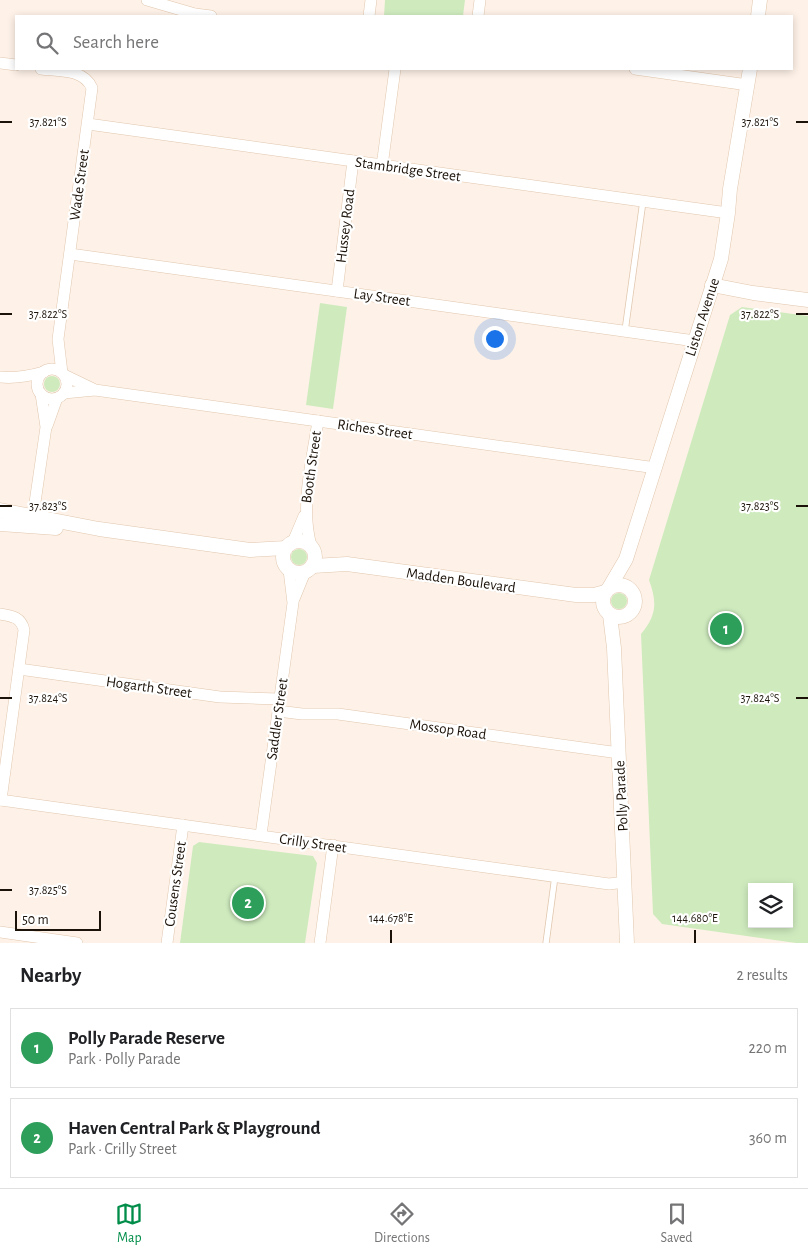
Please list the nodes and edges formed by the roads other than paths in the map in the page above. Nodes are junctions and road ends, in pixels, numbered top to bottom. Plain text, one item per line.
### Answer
1 (147, 0) edge
2 (371, 0) edge
3 (480, 0) edge
4 (760, 0) edge
5 (204, 15) edge
6 (369, 15) edge
7 (478, 15) edge
8 (758, 15) edge
9 (0, 63) edge
10 (15, 65) edge
11 (47, 70) edge
12 (395, 70) edge
13 (642, 70) edge
14 (750, 70) edge
15 (748, 85) junction
16 (88, 124) junction
17 (353, 162) junction
18 (382, 166) junction
19 (643, 201) junction
20 (728, 213) junction
21 (70, 254) junction
22 (712, 286) junction
23 (336, 291) junction
24 (808, 300) edge
25 (625, 331) junction
26 (58, 339) junction
27 (694, 341) junction
28 (45, 371) junction
29 (63, 374) junction
30 (5, 378) edge
31 (95, 390) junction
32 (40, 391) junction
33 (60, 395) junction
34 (318, 421) junction
35 (46, 427) junction
36 (656, 468) junction
37 (0, 510) edge
38 (305, 513) junction
39 (32, 521) junction
40 (0, 524) edge
41 (290, 545) junction
42 (312, 548) junction
43 (250, 550) junction
44 (626, 559) junction
45 (347, 564) junction
46 (286, 566) junction
47 (309, 569) junction
48 (630, 589) junction
49 (607, 590) junction
50 (576, 595) junction
51 (293, 603) junction
52 (607, 611) junction
53 (629, 613) junction
54 (0, 614) edge
55 (614, 648) junction
56 (19, 669) junction
57 (279, 705) junction
58 (619, 753) junction
59 (1, 800) edge
60 (183, 825) junction
61 (261, 836) junction
62 (333, 846) junction
63 (555, 876) junction
64 (625, 882) junction
65 (0, 932) edge
66 (77, 943) edge
67 (166, 943) edge
68 (320, 943) edge
69 (546, 943) edge
70 (627, 943) edge

1 - 5 street
2 - 6 street
3 - 7 street
4 - 8 street
9 - 10 street
11 - 16 street, Wade Street
12 - 18 street
13 - 15 street
14 - 15 street, Liston Avenue
15 - 20 street, Liston Avenue
16 - 17 street, Stambridge Street
16 - 21 street, Wade Street
17 - 18 street, Stambridge Street
17 - 23 street, Hussey Road
18 - 19 street, Stambridge Street
19 - 20 street, Stambridge Street
19 - 25 lane
20 - 22 street, Liston Avenue
21 - 23 street, Lay Street
21 - 26 street, Wade Street
22 - 24 street
22 - 27 street, Liston Avenue
23 - 25 street, Lay Street
25 - 27 street, Lay Street
26 - 28 street, Wade Street
26 - 29 street, Wade Street
27 - 36 street, Liston Avenue
28 - 29 street
28 - 30 street
28 - 32 street
29 - 31 street, Riches Street
29 - 33 street
30 - 32 street
31 - 33 street, Riches Street
31 - 34 street, Riches Street
32 - 33 street
32 - 35 street
33 - 35 street
34 - 36 street, Riches Street
34 - 38 street, Booth Street
35 - 39 street
36 - 44 street, Liston Avenue
37 - 39 street
38 - 41 street, Booth Street
38 - 42 street, Booth Street
39 - 40 street
39 - 43 street
41 - 42 street
41 - 43 street
41 - 46 street
42 - 45 street, Madden Boulevard
42 - 47 street
43 - 46 street
44 - 48 street, Liston Avenue
44 - 49 street, Liston Avenue
45 - 47 street, Madden Boulevard
45 - 50 street, Madden Boulevard
46 - 47 street
46 - 51 street, Saddler Street
47 - 51 street, Saddler Street
48 - 49 street
48 - 53 street
49 - 50 street, Madden Boulevard
49 - 52 street
50 - 52 street, Madden Boulevard
51 - 57 street, Saddler Street
52 - 53 street
52 - 55 street, Polly Parade
53 - 55 street, Polly Parade
54 - 56 street
55 - 58 street, Polly Parade
56 - 57 street, Hogarth Street
56 - 59 street
57 - 58 street, Mossop Road
57 - 61 street, Saddler Street
58 - 64 street, Polly Parade
59 - 60 street, Crilly Street
60 - 61 street, Crilly Street
60 - 67 street, Cousens Street
61 - 62 street, Crilly Street
62 - 63 street, Crilly Street
62 - 68 street
63 - 64 street, Crilly Street
63 - 69 lane
64 - 70 street, Polly Parade
65 - 66 street

